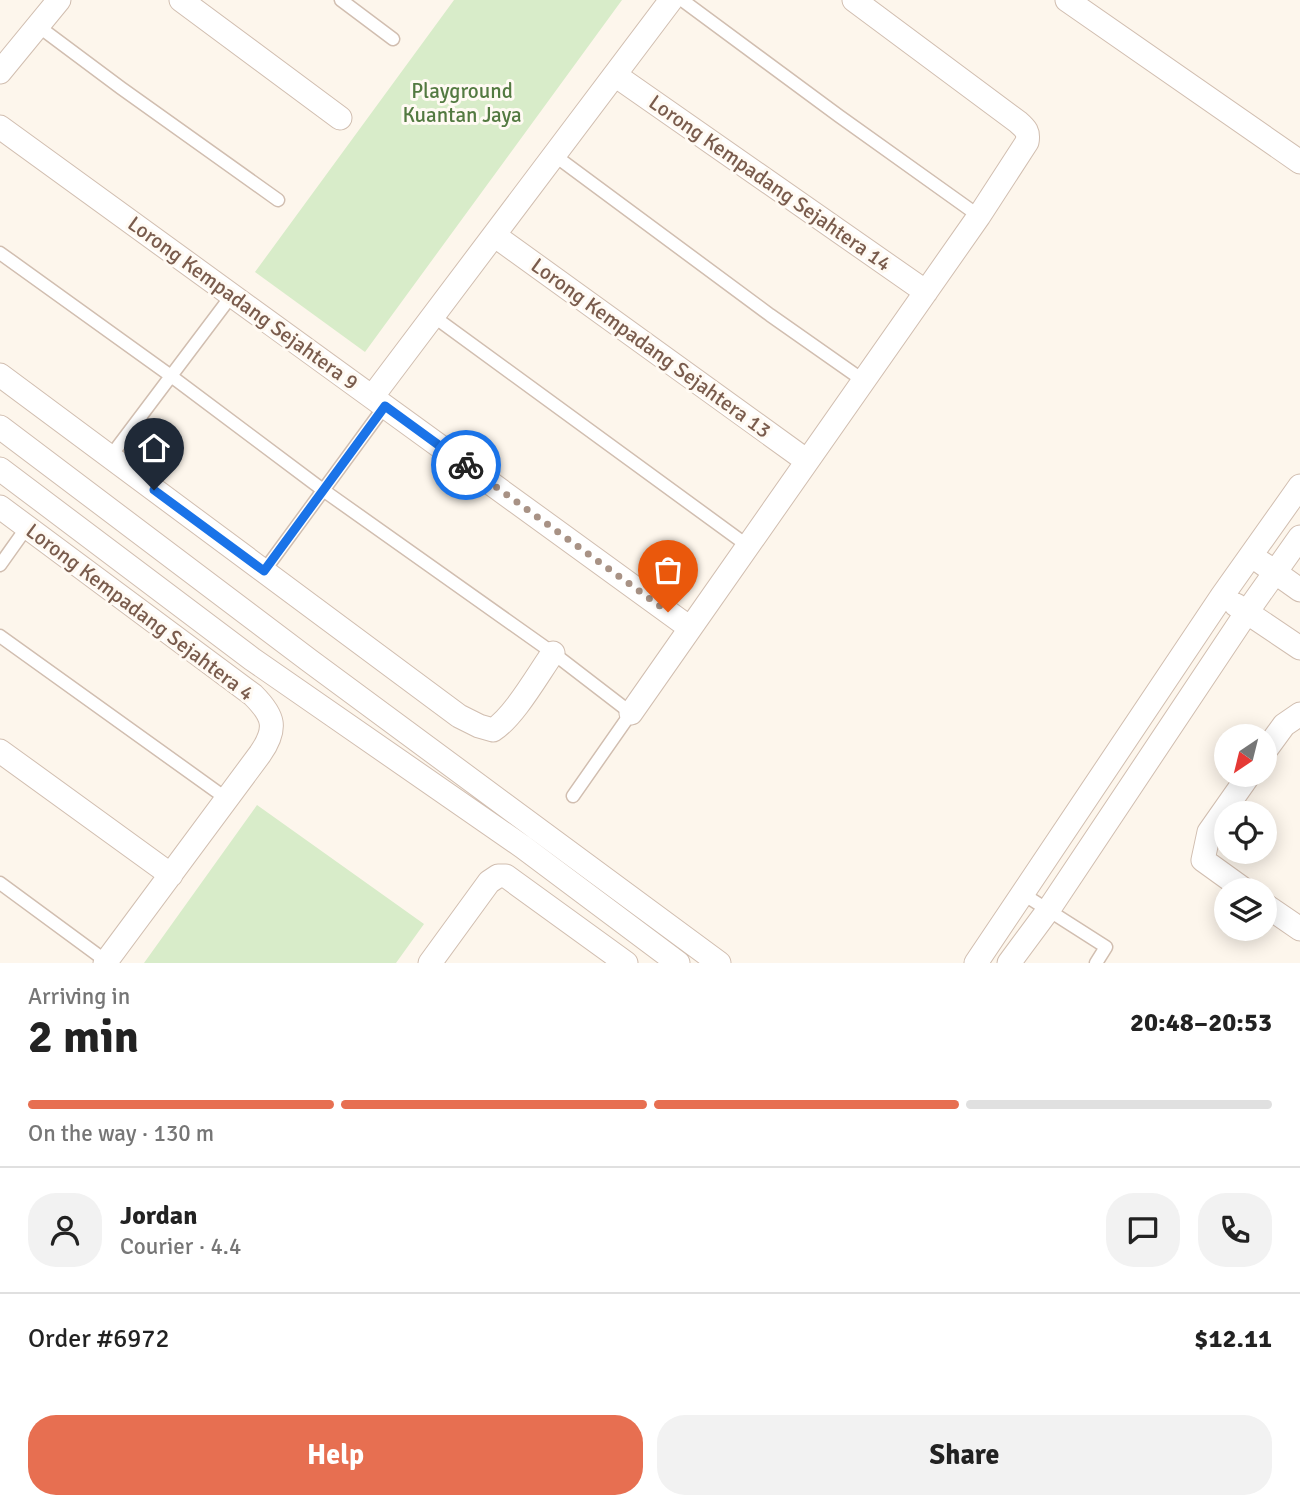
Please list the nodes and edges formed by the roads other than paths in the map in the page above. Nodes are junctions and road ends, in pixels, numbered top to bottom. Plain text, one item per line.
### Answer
1 (60, 0) edge
2 (181, 0) edge
3 (341, 0) edge
4 (671, 0) edge
5 (682, 0) edge
6 (854, 0) edge
7 (1067, 0) edge
8 (38, 26) junction
9 (393, 38) dead end
10 (0, 72) edge
11 (615, 75) junction
12 (340, 118) dead end
13 (0, 127) edge
14 (554, 155) junction
15 (1300, 162) edge
16 (278, 200) dead end
17 (979, 216) junction
18 (494, 235) junction
19 (0, 253) edge
20 (926, 292) junction
21 (232, 295) junction
22 (433, 316) junction
23 (0, 375) edge
24 (171, 376) junction
25 (864, 381) junction
26 (378, 402) junction
27 (0, 427) edge
28 (110, 457) junction
29 (807, 461) junction
30 (0, 469) edge
31 (1300, 486) edge
32 (323, 490) junction
33 (0, 507) edge
34 (27, 527) junction
35 (1300, 537) edge
36 (748, 546) junction
37 (1251, 556) junction
38 (0, 565) edge
39 (264, 571) junction
40 (1275, 572) junction
41 (1300, 590) edge
42 (1222, 596) junction
43 (1247, 612) junction
44 (690, 628) junction
45 (0, 636) edge
46 (1300, 649) edge
47 (553, 653) junction
48 (631, 713) junction
49 (1300, 714) edge
50 (1278, 733) edge
51 (0, 751) edge
52 (1239, 788) edge
53 (573, 796) dead end
54 (227, 799) junction
55 (171, 875) junction
56 (1228, 878) edge
57 (0, 883) edge
58 (1023, 894) junction
59 (1049, 909) junction
60 (1277, 913) edge
61 (1300, 929) edge
62 (106, 962) edge
63 (434, 962) edge
64 (626, 963) edge
65 (678, 963) edge
66 (719, 963) edge
67 (976, 963) edge
68 (1009, 963) edge
69 (1096, 963) edge

1 - 8 street
2 - 12 street
3 - 9 lane
4 - 11 street
5 - 17 lane
6 - 17 street
7 - 15 street
8 - 10 street
8 - 16 lane
11 - 14 street
11 - 20 street, Lorong Kempadang Sejahtera 14
13 - 21 street, Lorong Kempadang Sejahtera 9
14 - 18 street
14 - 25 lane
17 - 20 street
18 - 22 street
18 - 29 street, Lorong Kempadang Sejahtera 13
19 - 24 lane
20 - 25 street
21 - 24 lane
21 - 26 street, Lorong Kempadang Sejahtera 9
22 - 26 street
22 - 36 lane
23 - 28 street
24 - 28 lane
24 - 32 lane
25 - 29 street
26 - 32 lane
26 - 44 street, Lorong Kempadang Sejahtera 9
27 - 66 street
28 - 39 street
29 - 36 street
30 - 65 street
31 - 37 street
32 - 39 lane
32 - 47 lane
33 - 34 street, Lorong Kempadang Sejahtera 4
34 - 38 lane
34 - 54 street, Lorong Kempadang Sejahtera 4
35 - 40 street
36 - 44 street
37 - 40 street
37 - 42 street
39 - 47 street
40 - 41 street
40 - 43 street
42 - 43 street
42 - 58 street
43 - 46 street
43 - 59 street
44 - 48 street
45 - 54 lane
47 - 48 lane
48 - 53 lane
49 - 50 street
51 - 55 street
52 - 56 street
54 - 55 street, Lorong Kempadang Sejahtera 4
55 - 62 street, Lorong Kempadang Sejahtera 4
57 - 62 lane
58 - 59 lane
58 - 67 street
59 - 68 street
59 - 69 lane
60 - 61 street
63 - 64 street

